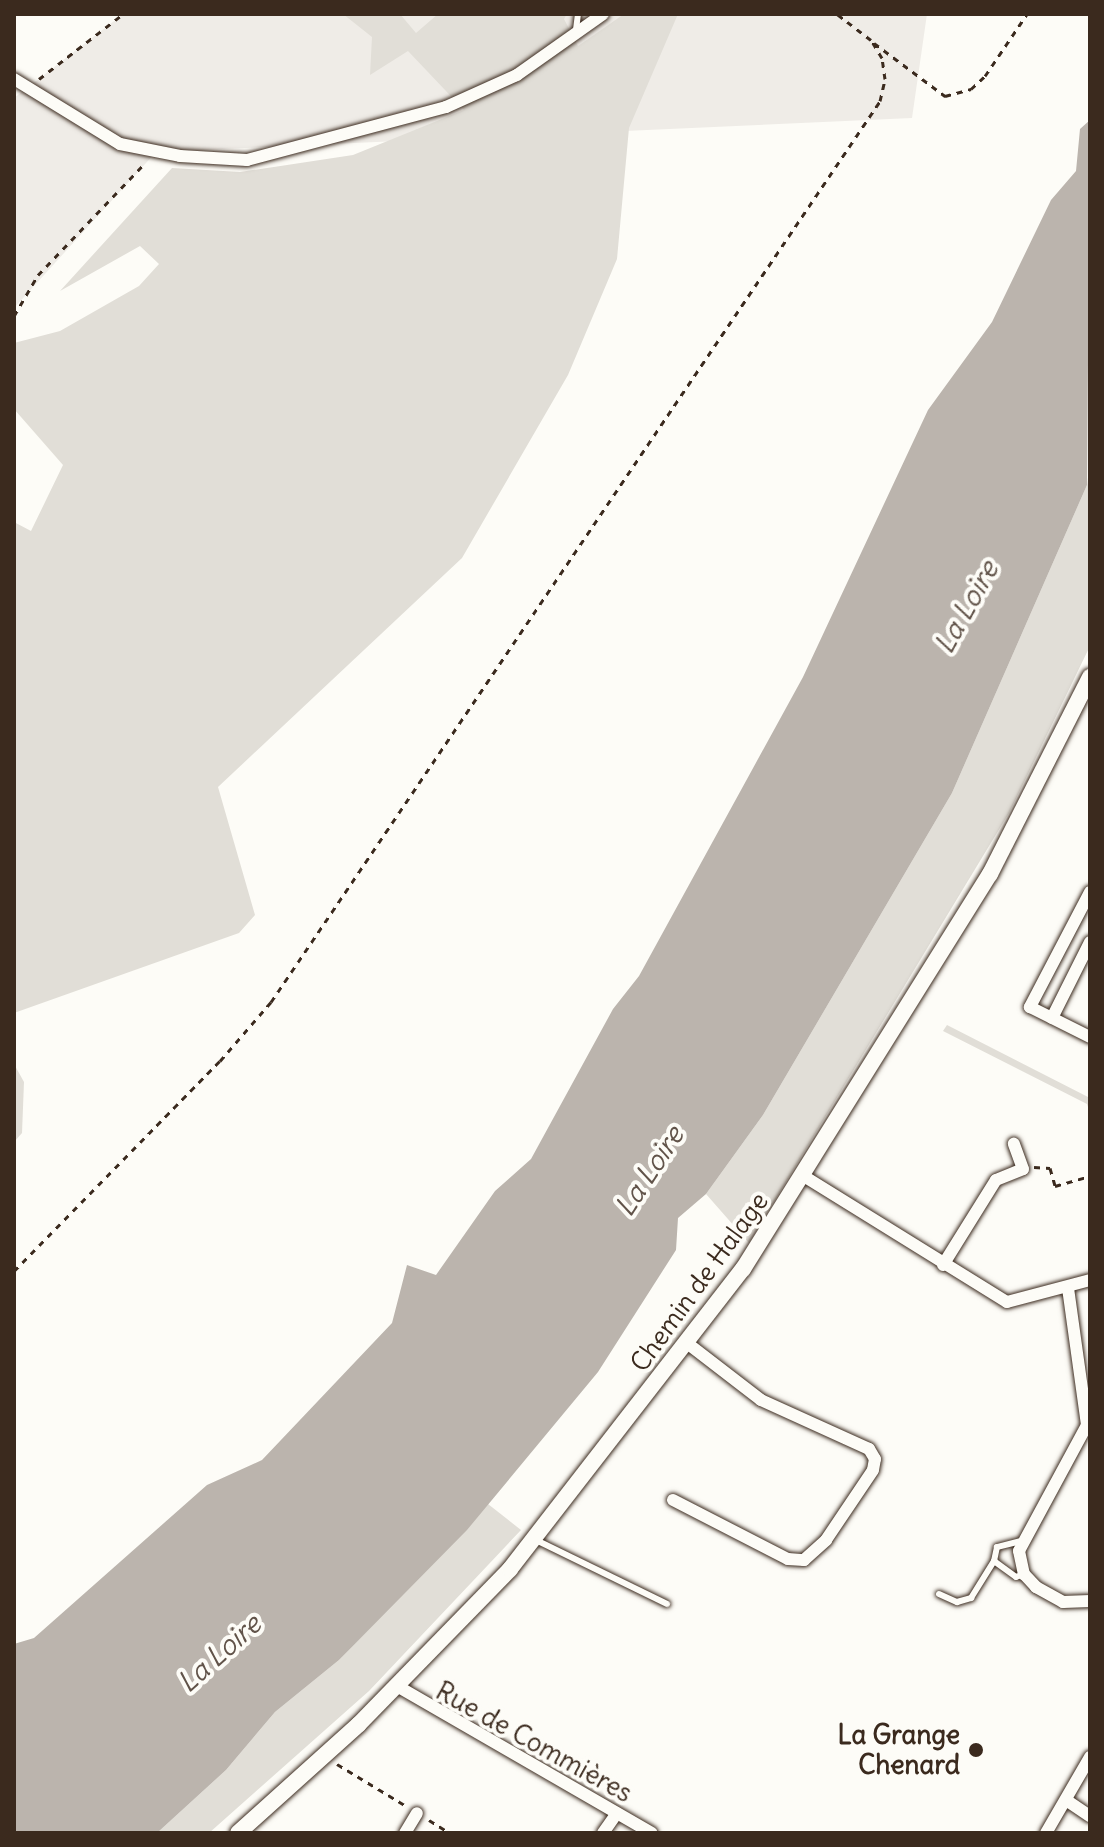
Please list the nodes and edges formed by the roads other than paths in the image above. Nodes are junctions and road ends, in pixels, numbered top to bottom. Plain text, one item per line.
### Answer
1 (578, 14) edge
2 (603, 14) edge
3 (575, 34) junction
4 (14, 79) edge
5 (1090, 677) edge
6 (1090, 892) edge
7 (1090, 942) edge
8 (1052, 1018) junction
9 (1090, 1037) edge
10 (1014, 1144) dead end
11 (802, 1175) junction
12 (943, 1265) junction
13 (1090, 1280) edge
14 (1068, 1288) junction
15 (687, 1343) junction
16 (673, 1500) dead end
17 (534, 1539) junction
18 (1021, 1541) junction
19 (994, 1561) junction
20 (1024, 1574) junction
21 (939, 1594) dead end
22 (1090, 1601) edge
23 (667, 1604) dead end
24 (397, 1686) junction
25 (1090, 1757) edge
26 (1066, 1800) junction
27 (417, 1813) road end
28 (617, 1813) junction
29 (1090, 1816) edge
30 (238, 1833) edge
31 (405, 1833) edge
32 (603, 1833) edge
33 (652, 1833) edge
34 (1046, 1833) edge

1 - 3 lane
2 - 3 street
3 - 4 street
5 - 11 main road, Chemin de Halage
6 - 8 street
7 - 8 street
8 - 9 street
10 - 12 street
11 - 12 street
11 - 15 main road, Chemin de Halage
12 - 14 street
13 - 14 street
14 - 18 street
15 - 16 street
15 - 17 main road, Chemin de Halage
17 - 23 lane
17 - 24 main road, Chemin de Halage
18 - 19 lane
18 - 20 street
19 - 20 lane
19 - 21 lane
20 - 22 street
24 - 28 street, Rue de Commières
24 - 30 main road, Chemin de Halage
25 - 26 street
26 - 29 street
26 - 34 street
27 - 31 street
28 - 32 street
28 - 33 street, Rue de Commières

